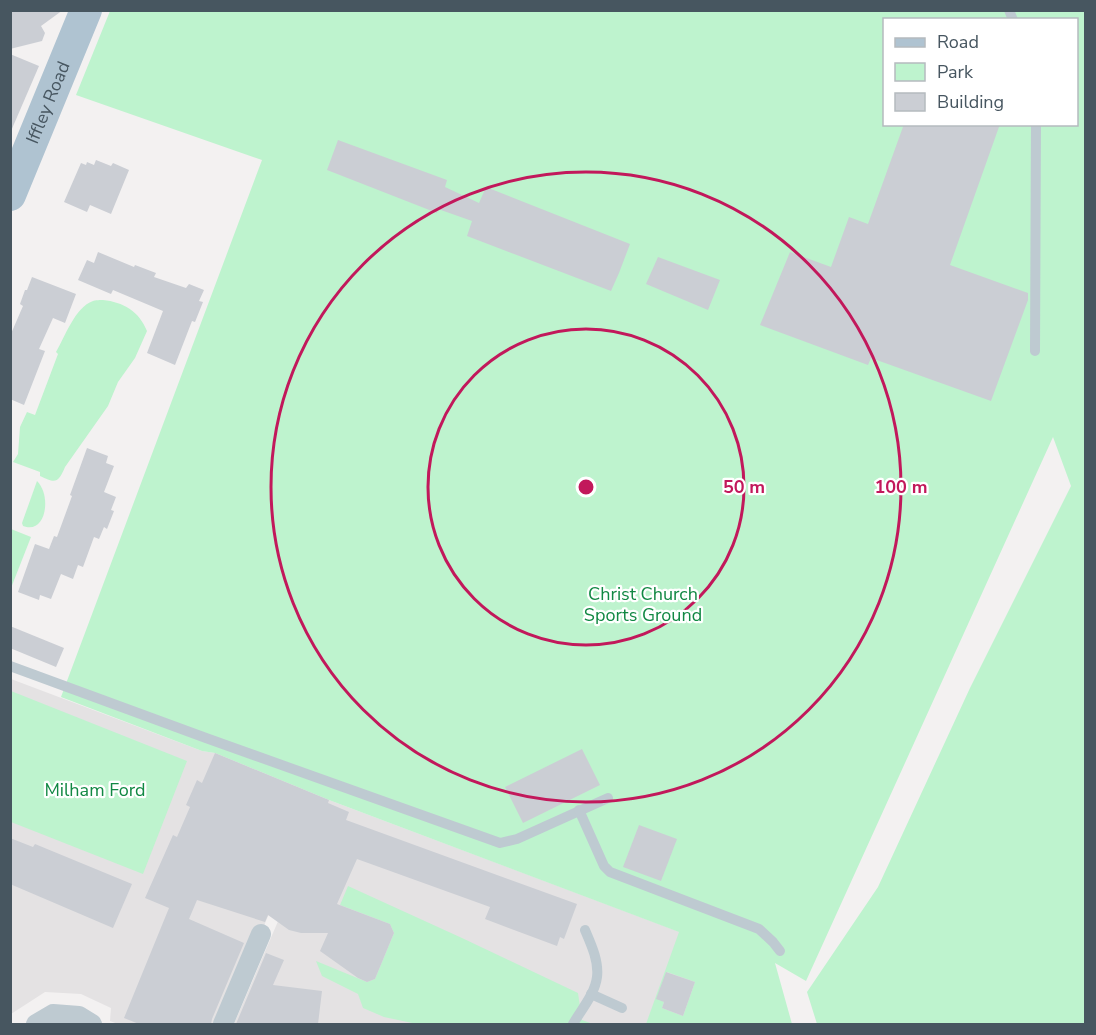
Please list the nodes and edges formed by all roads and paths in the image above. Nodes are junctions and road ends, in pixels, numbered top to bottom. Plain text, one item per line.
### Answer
1 (86, 10) edge
2 (1036, 126) edge
3 (14, 176) edge
4 (1035, 351) dead end
5 (10, 666) edge
6 (608, 798) dead end
7 (579, 810) junction
8 (585, 930) dead end
9 (261, 934) dead end
10 (780, 951) dead end
11 (591, 994) junction
12 (622, 1008) dead end
13 (36, 1024) edge
14 (92, 1024) edge
15 (223, 1024) edge
16 (573, 1024) edge

1 - 3 main road, Iffley Road
2 - 4 lane
5 - 7 lane
6 - 7 lane
7 - 10 lane
8 - 11 lane
9 - 15 street
11 - 12 lane
11 - 16 lane
13 - 14 street

